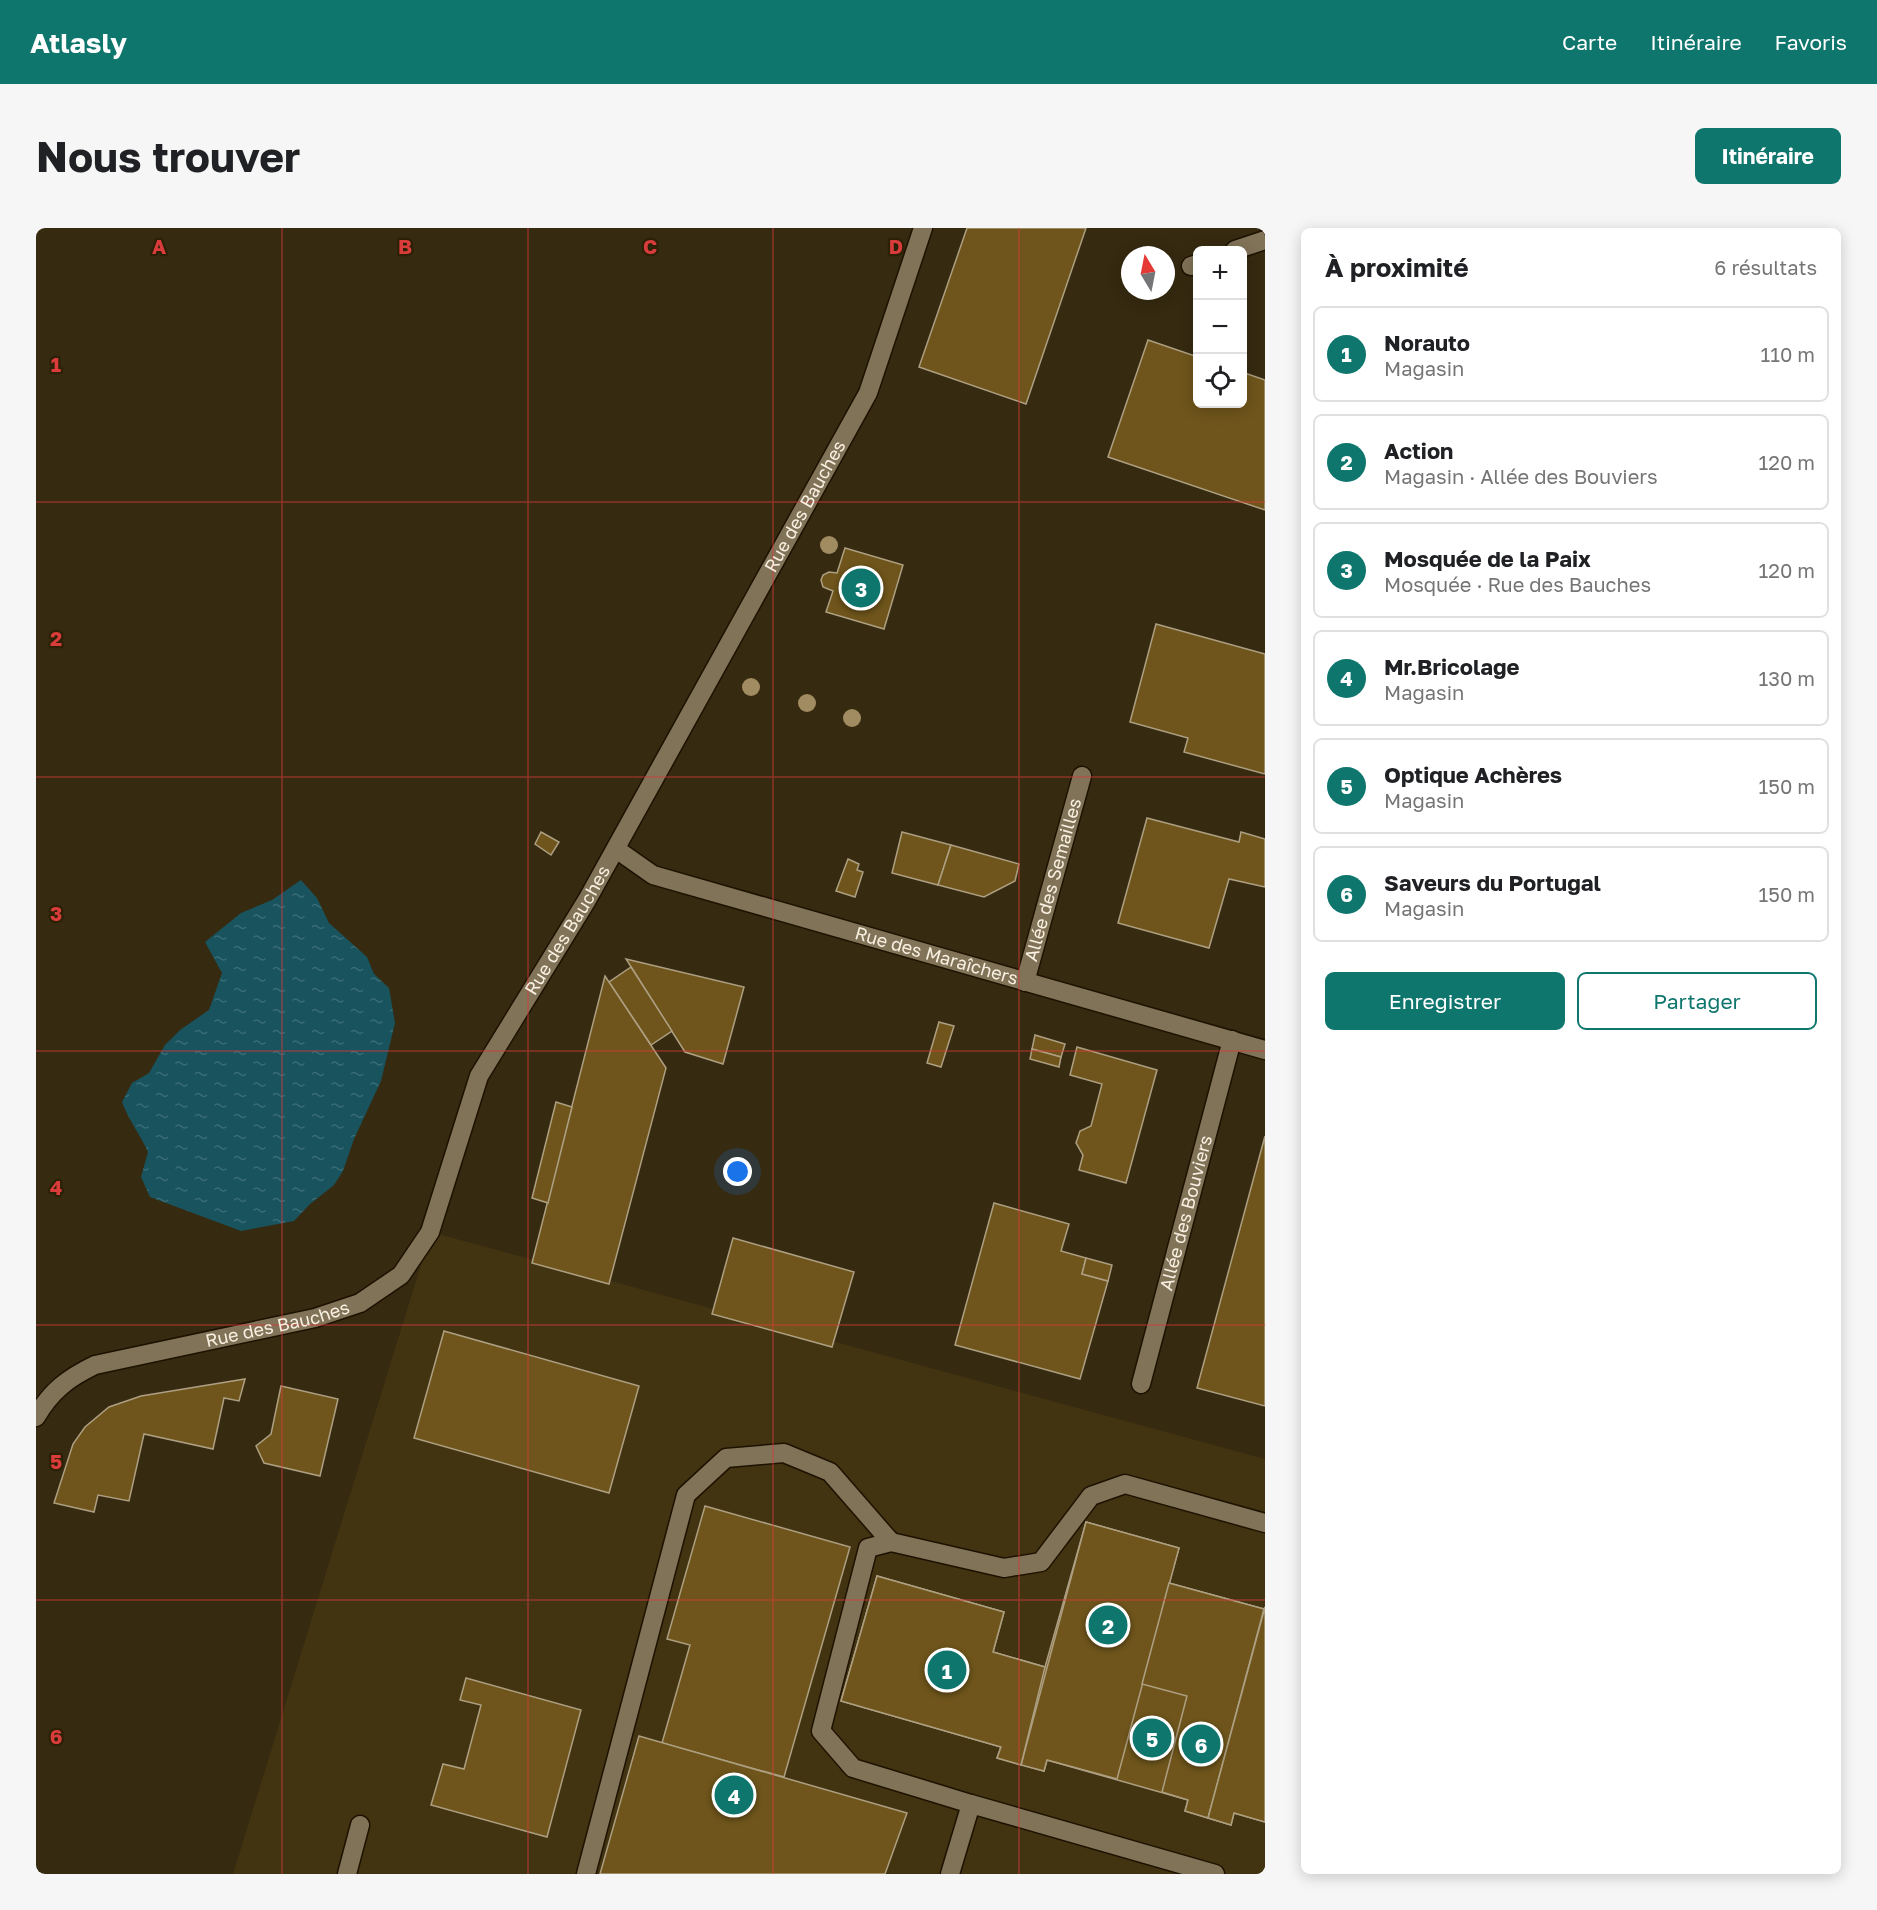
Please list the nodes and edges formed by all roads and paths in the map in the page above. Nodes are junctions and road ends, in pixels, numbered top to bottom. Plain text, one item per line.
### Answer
1 (923, 228) edge
2 (1265, 240) edge
3 (1247, 246) edge
4 (1082, 776) dead end
5 (616, 849) junction
6 (1025, 982) junction
7 (1232, 1040) junction
8 (1265, 1050) edge
9 (1141, 1384) dead end
10 (36, 1418) edge
11 (1265, 1523) edge
12 (891, 1542) junction
13 (971, 1804) junction
14 (360, 1825) dead end
15 (347, 1874) edge
16 (586, 1874) edge
17 (950, 1874) edge
18 (1215, 1874) edge

1 - 5 street, Rue des Bauches
2 - 3 street
4 - 6 street, Allée des Semailles
5 - 6 street, Rue des Maraîchers
5 - 10 street, Rue des Bauches
6 - 7 street, Rue des Maraîchers
7 - 8 street, Rue des Maraîchers
7 - 9 street, Allée des Bouviers
11 - 12 street
12 - 13 street
12 - 16 street
13 - 17 street
13 - 18 street
14 - 15 street

